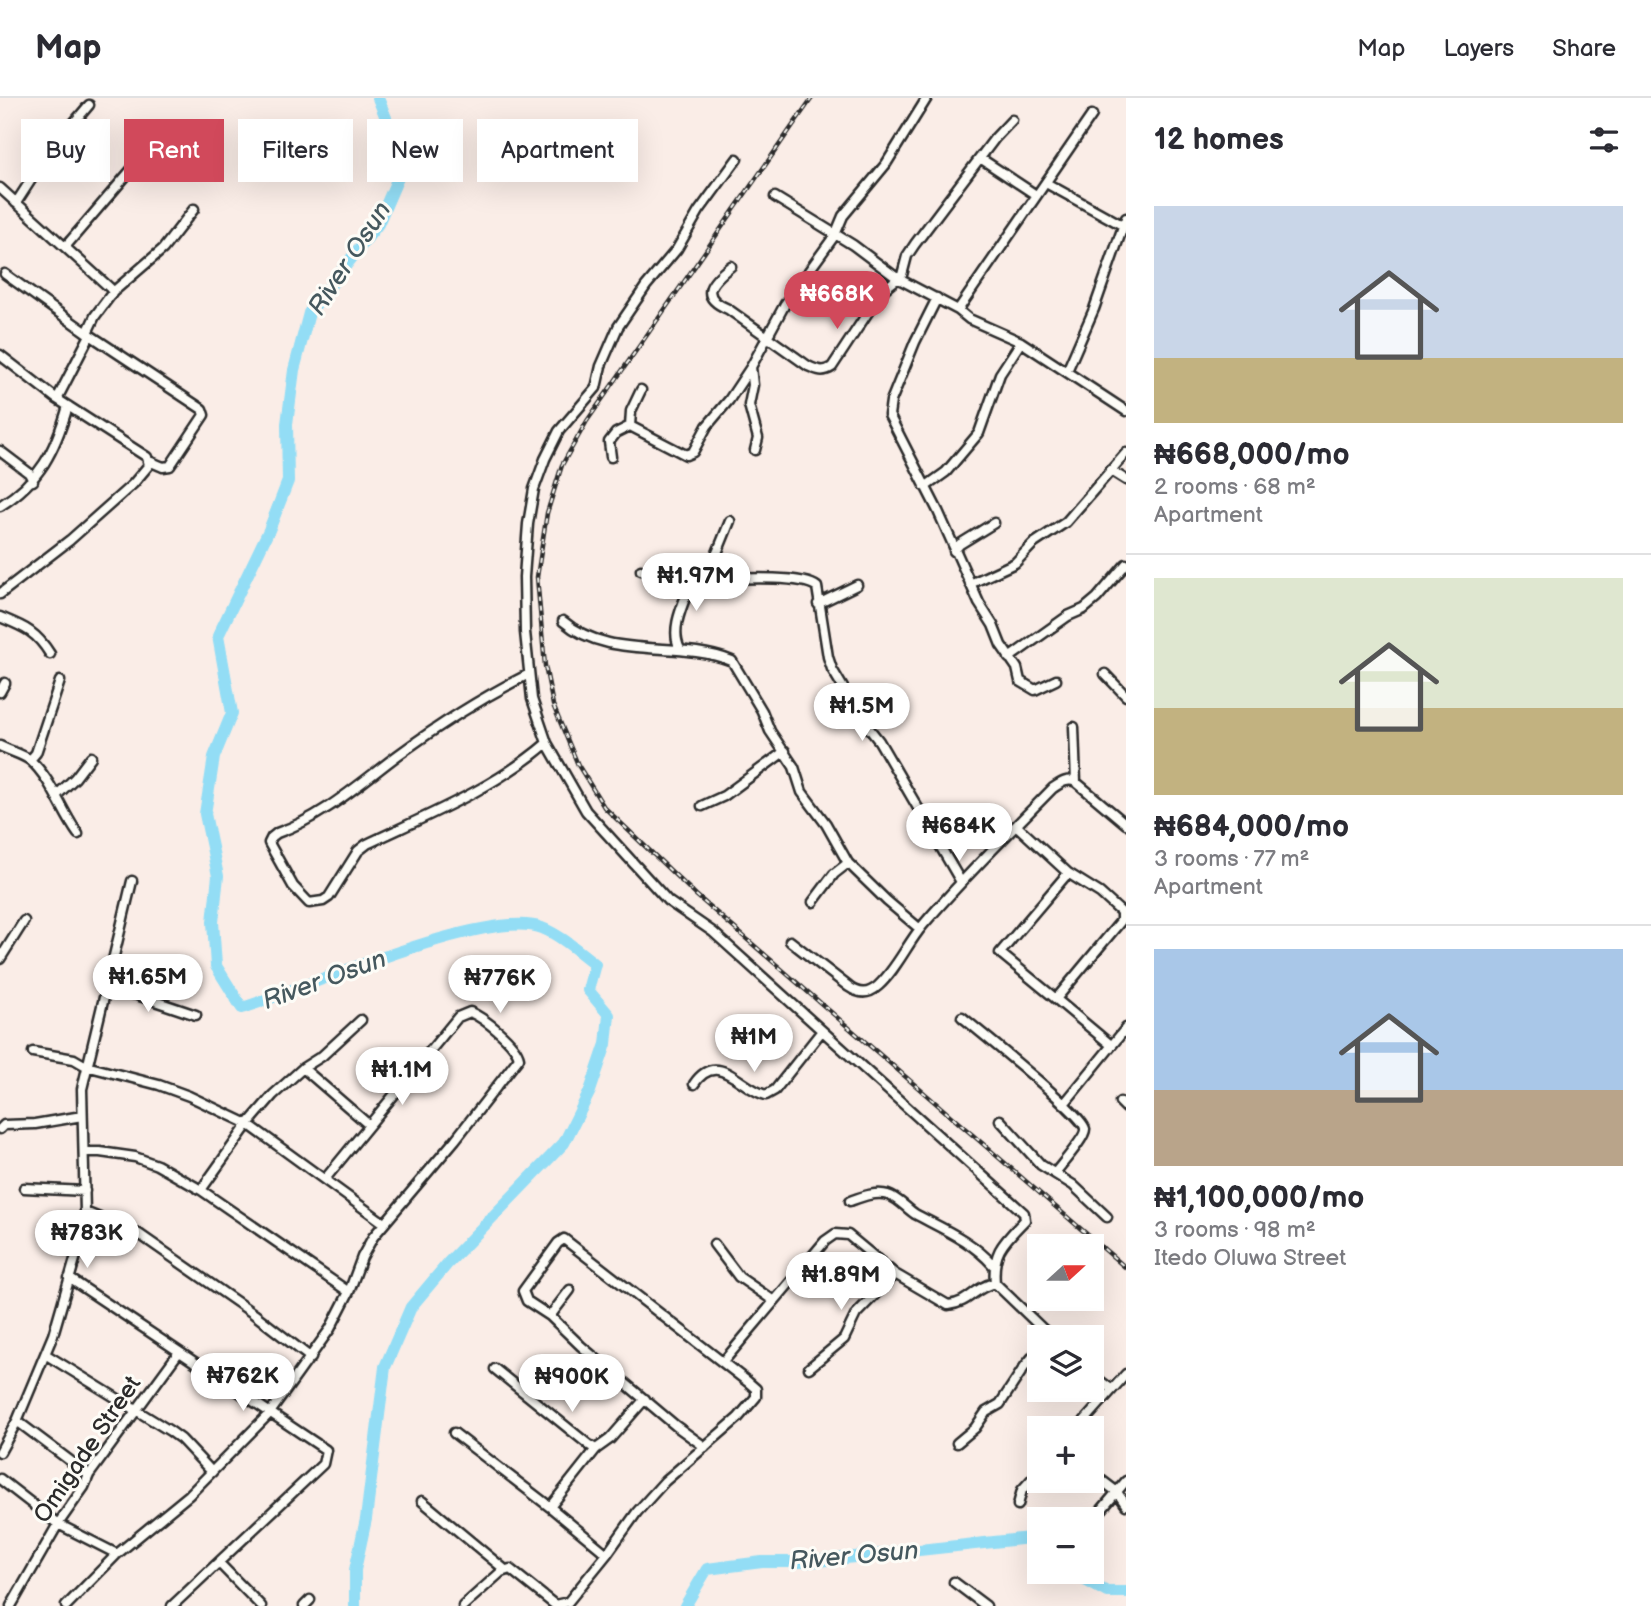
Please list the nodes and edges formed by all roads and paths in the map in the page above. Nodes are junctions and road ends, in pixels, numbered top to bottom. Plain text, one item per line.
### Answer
1 (927, 98) edge
2 (89, 105) dead end
3 (1092, 115) dead end
4 (1012, 120) dead end
5 (980, 158) junction
6 (737, 159) dead end
7 (124, 178) edge
8 (1046, 183) junction
9 (0, 188) edge
10 (1036, 195) junction
11 (775, 197) dead end
12 (16, 203) junction
13 (194, 209) dead end
14 (1124, 221) edge
15 (835, 235) junction
16 (65, 247) junction
17 (731, 266) dead end
18 (5, 274) dead end
19 (897, 278) junction
20 (113, 292) junction
21 (937, 298) junction
22 (958, 310) junction
23 (89, 334) junction
24 (769, 338) junction
25 (1021, 342) junction
26 (1, 356) edge
27 (751, 367) junction
28 (1067, 371) junction
29 (641, 390) dead end
30 (57, 399) junction
31 (68, 406) junction
32 (1126, 411) edge
33 (630, 426) junction
34 (0, 450) edge
35 (755, 450) dead end
36 (1126, 453) edge
37 (611, 457) dead end
38 (149, 461) junction
39 (1110, 470) junction
40 (1126, 480) edge
41 (33, 481) junction
42 (925, 487) junction
43 (0, 506) edge
44 (730, 521) dead end
45 (994, 523) dead end
46 (954, 551) junction
47 (1126, 564) edge
48 (641, 570) dead end
49 (703, 579) junction
50 (692, 580) junction
51 (970, 584) junction
52 (858, 585) dead end
53 (0, 594) edge
54 (818, 604) junction
55 (0, 617) edge
56 (563, 621) dead end
57 (680, 649) junction
58 (50, 653) dead end
59 (1009, 658) junction
60 (529, 674) junction
61 (1105, 674) dead end
62 (1056, 680) dead end
63 (60, 681) dead end
64 (5, 683) dead end
65 (0, 692) edge
66 (1126, 696) edge
67 (1074, 727) dead end
68 (547, 743) junction
69 (0, 746) edge
70 (785, 751) junction
71 (91, 757) dead end
72 (30, 760) junction
73 (1076, 782) junction
74 (57, 795) junction
75 (702, 806) dead end
76 (1126, 824) edge
77 (1017, 826) junction
78 (78, 834) dead end
79 (848, 863) junction
80 (1068, 873) junction
81 (132, 881) dead end
82 (961, 882) junction
83 (813, 902) dead end
84 (24, 921) dead end
85 (920, 929) junction
86 (790, 941) dead end
87 (0, 959) edge
88 (107, 988) junction
89 (1056, 999) junction
90 (195, 1015) dead end
91 (962, 1017) dead end
92 (361, 1020) dead end
93 (1126, 1028) edge
94 (821, 1032) junction
95 (1111, 1045) junction
96 (33, 1052) dead end
97 (86, 1066) junction
98 (303, 1068) junction
99 (694, 1084) dead end
100 (1064, 1104) junction
101 (82, 1116) junction
102 (1000, 1120) dead end
103 (248, 1124) junction
104 (369, 1125) junction
105 (0, 1129) edge
106 (85, 1152) junction
107 (1055, 1173) junction
108 (325, 1179) junction
109 (24, 1188) dead end
110 (201, 1190) junction
111 (85, 1191) junction
112 (850, 1201) dead end
113 (85, 1212) junction
114 (1107, 1217) dead end
115 (384, 1223) junction
116 (714, 1244) dead end
117 (993, 1265) junction
118 (895, 1275) junction
119 (69, 1278) junction
120 (995, 1283) junction
121 (570, 1290) dead end
122 (349, 1292) junction
123 (774, 1301) junction
124 (550, 1316) junction
125 (1038, 1325) edge
126 (178, 1352) junction
127 (45, 1354) junction
128 (311, 1358) junction
129 (723, 1363) junction
130 (1027, 1366) edge
131 (809, 1368) dead end
132 (495, 1369) dead end
133 (1126, 1374) edge
134 (1104, 1384) edge
135 (1111, 1389) junction
136 (645, 1399) junction
137 (136, 1411) junction
138 (268, 1413) junction
139 (1088, 1416) edge
140 (17, 1421) junction
141 (454, 1433) dead end
142 (957, 1443) dead end
143 (705, 1447) junction
144 (596, 1448) junction
145 (0, 1452) edge
146 (212, 1472) junction
147 (89, 1475) junction
148 (0, 1479) edge
149 (1126, 1481) edge
150 (1104, 1482) edge
151 (1027, 1484) edge
152 (1117, 1492) junction
153 (422, 1501) dead end
154 (1018, 1505) dead end
155 (1126, 1506) edge
156 (550, 1507) junction
157 (1104, 1507) edge
158 (58, 1524) junction
159 (117, 1554) junction
160 (607, 1554) junction
161 (219, 1563) junction
162 (504, 1569) junction
163 (954, 1582) dead end
164 (11, 1606) edge
165 (66, 1606) edge
166 (172, 1606) edge
167 (261, 1606) edge
168 (463, 1606) edge
169 (986, 1606) edge

1 - 15 street
2 - 12 street
3 - 8 street
4 - 5 street
5 - 10 street
5 - 19 street
6 - 60 street
7 - 16 street
8 - 10 street
8 - 14 street
9 - 12 street
10 - 22 street
11 - 15 street
12 - 16 street
13 - 20 street
14 - 28 street
15 - 19 street
15 - 24 street
16 - 20 street
17 - 24 street
18 - 23 street
19 - 21 street
19 - 24 street
20 - 23 street
21 - 22 street
21 - 42 street
22 - 25 street
23 - 30 street
23 - 38 street
24 - 27 street
25 - 28 street
25 - 42 street
26 - 30 street
27 - 33 street
27 - 35 street
28 - 32 street
29 - 33 street
30 - 31 street
31 - 38 street
31 - 41 street
33 - 37 street
34 - 41 street
36 - 39 street
38 - 53 street
39 - 40 street
39 - 51 street
41 - 43 street
42 - 46 street
44 - 49 street
45 - 46 street
46 - 51 street
47 - 59 street
48 - 50 street
49 - 50 street
49 - 54 street
50 - 57 street
51 - 59 street
52 - 54 street
54 - 82 street
55 - 58 street
56 - 57 street
57 - 70 street
59 - 62 street
60 - 68 street
60 - 68 street
61 - 66 street
63 - 72 street
64 - 65 street
67 - 73 street
68 - 94 street
69 - 72 street
70 - 75 street
70 - 79 street
71 - 74 street
72 - 74 street
73 - 76 street
73 - 77 street
74 - 78 street
77 - 80 street
77 - 82 street
79 - 83 street
79 - 85 street
80 - 89 street
80 - 89 street
81 - 88 street
82 - 85 street
84 - 87 street
85 - 86 street
88 - 90 street
88 - 97 street
89 - 95 street
91 - 100 street
92 - 98 street
93 - 95 street
94 - 99 street
94 - 117 street
95 - 100 street
96 - 97 street
97 - 101 street
97 - 103 street
98 - 103 street
98 - 104 street
100 - 107 street
101 - 105 street
101 - 106 street
102 - 107 street
103 - 108 street
103 - 110 street
104 - 108 street
104 - 115 street
106 - 110 street
106 - 111 street
107 - 114 street
108 - 115 street
109 - 111 street
110 - 122 street
111 - 113 street
112 - 117 street
113 - 119 street
113 - 128 street
115 - 122 street
116 - 123 street
117 - 120 street
118 - 120 street
118 - 123 street
118 - 131 street
119 - 126 street
119 - 127 street
120 - 125 street
121 - 124 street
122 - 128 street
123 - 129 street
124 - 129 street
124 - 136 street
126 - 137 street, Omigade Street
126 - 138 street
127 - 137 street
127 - 140 street
128 - 138 street
129 - 143 street
130 - 142 street
132 - 144 street
133 - 135 street
134 - 135 street
135 - 139 street
136 - 143 street
136 - 144 street
137 - 146 street
137 - 147 street, Omigade Street
138 - 146 street
138 - 161 street
140 - 145 street
140 - 147 street
141 - 156 street
143 - 160 street
144 - 156 street
146 - 159 street
147 - 158 street, Omigade Street
148 - 158 street
149 - 152 street
150 - 152 street
151 - 154 street
152 - 155 street
152 - 157 street
153 - 162 street
156 - 160 street
158 - 159 street
158 - 164 street, Omigade Street
159 - 165 street
160 - 162 street
161 - 166 street
161 - 167 street
162 - 168 street
163 - 169 street

